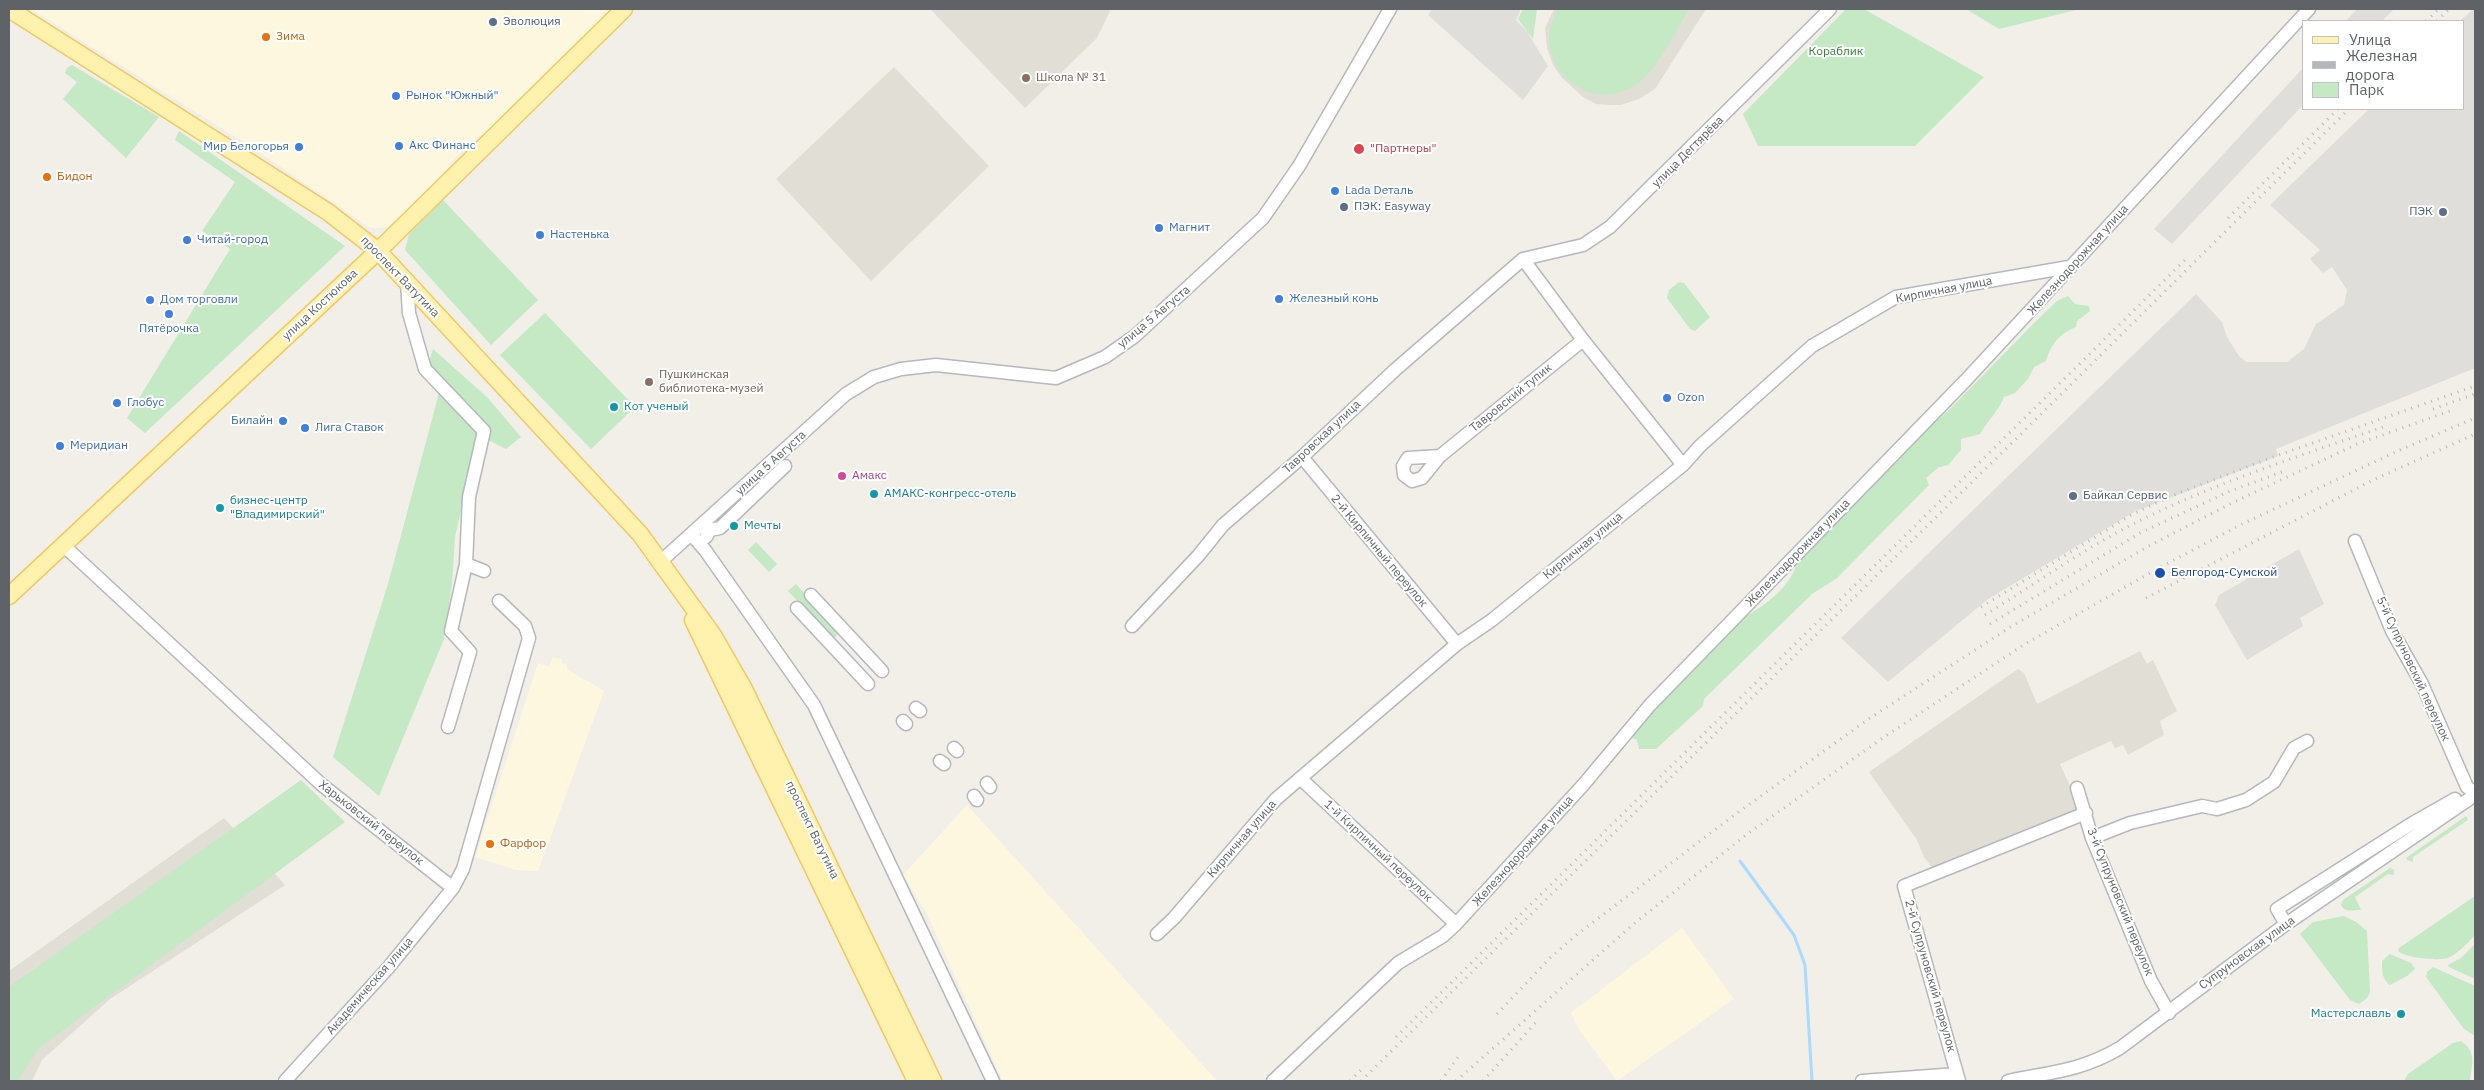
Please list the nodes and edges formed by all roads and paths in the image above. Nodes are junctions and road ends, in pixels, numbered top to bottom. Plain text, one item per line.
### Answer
1 (9, 9) edge
2 (1390, 9) edge
3 (1830, 9) edge
4 (2309, 9) edge
5 (621, 10) edge
6 (378, 250) junction
7 (1523, 259) junction
8 (2070, 267) junction
9 (407, 282) junction
10 (1583, 340) junction
11 (1440, 456) dead end
12 (1302, 457) junction
13 (1683, 465) junction
14 (785, 466) dead end
15 (714, 531) dead end
16 (692, 535) junction
17 (2355, 541) dead end
18 (63, 546) junction
19 (660, 562) junction
20 (466, 564) junction
21 (484, 571) dead end
22 (678, 586) junction
23 (811, 595) dead end
24 (9, 596) edge
25 (499, 601) dead end
26 (797, 608) dead end
27 (1132, 626) dead end
28 (1457, 644) junction
29 (882, 671) dead end
30 (868, 684) dead end
31 (448, 727) dead end
32 (2307, 741) dead end
33 (1300, 778) junction
34 (2077, 788) dead end
35 (2472, 791) edge
36 (2086, 813) junction
37 (2092, 838) junction
38 (453, 888) junction
39 (1456, 924) junction
40 (2286, 924) junction
41 (1157, 934) dead end
42 (2169, 1013) junction
43 (1958, 1077) edge
44 (2015, 1080) edge
45 (285, 1081) edge
46 (916, 1081) edge
47 (933, 1081) edge
48 (993, 1081) edge
49 (1273, 1081) edge
50 (1862, 1081) edge

1 - 6 main road, проспект Ватутина
2 - 16 street, улица 5 Августа
3 - 7 street, улица Дегтярёва
4 - 8 street, Железнодорожная улица
5 - 6 main road, улица Костюкова
6 - 9 main road, проспект Ватутина
6 - 18 main road, улица Костюкова
7 - 10 street
7 - 12 street, Тавровская улица
8 - 13 street, Кирпичная улица
8 - 39 street, Железнодорожная улица
9 - 19 main road, проспект Ватутина
9 - 20 street
10 - 11 street, Тавровский тупик
10 - 13 street
12 - 27 street, Тавровская улица
12 - 28 street, 2-й Кирпичный переулок
13 - 28 street, Кирпичная улица
14 - 15 street
16 - 19 street, улица 5 Августа
16 - 48 street
17 - 35 street, 5-й Супруновский переулок
18 - 24 main road, улица Костюкова
18 - 38 street, Харьковский переулок
19 - 22 main road, проспект Ватутина
20 - 21 street
20 - 31 street
22 - 46 main road, проспект Ватутина
22 - 47 main road, проспект Ватутина
23 - 29 street
25 - 38 street
26 - 30 street
28 - 33 street, Кирпичная улица
32 - 37 street
33 - 39 street, 1-й Кирпичный переулок
33 - 41 street, Кирпичная улица
34 - 36 street, 3-й Супруновский переулок
35 - 40 street, Супруновская улица
35 - 40 street
36 - 37 street, 3-й Супруновский переулок
36 - 43 street, 2-й Супруновский переулок
37 - 42 street, 3-й Супруновский переулок
38 - 45 street, Академическая улица
39 - 49 street, Железнодорожная улица
40 - 42 street, Супруновская улица
42 - 44 street, Супруновская улица
43 - 50 street

